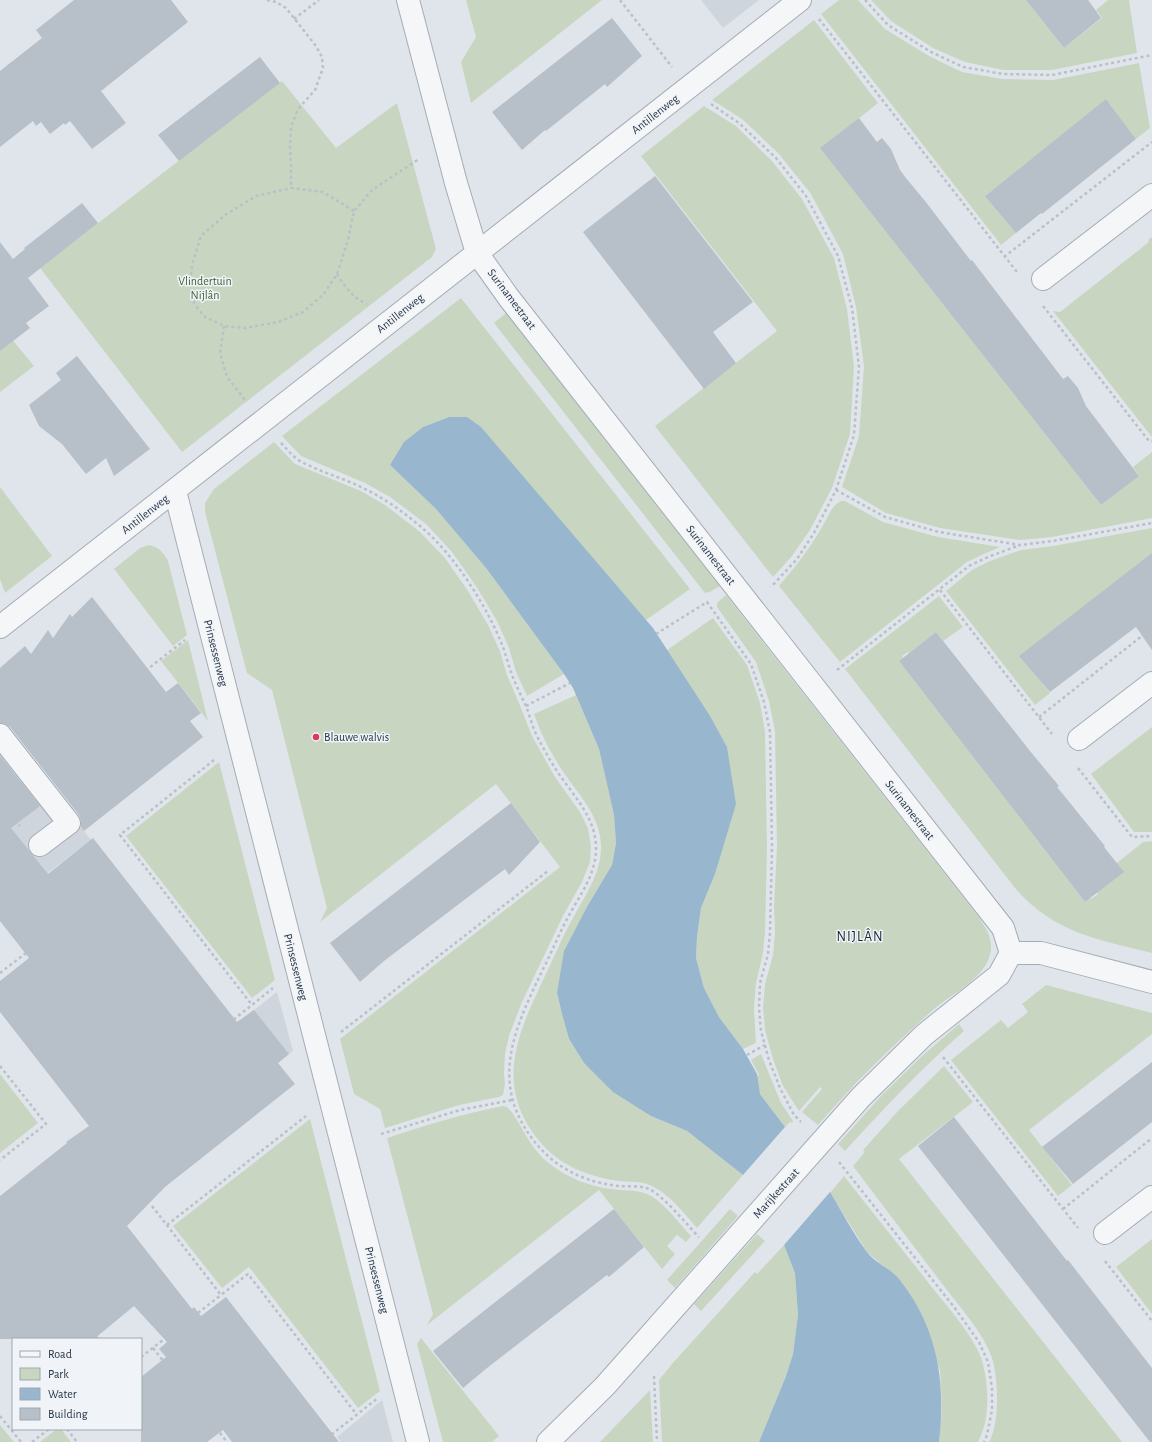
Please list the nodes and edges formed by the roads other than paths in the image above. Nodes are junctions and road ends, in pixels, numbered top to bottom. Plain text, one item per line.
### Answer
1 (408, 0) edge
2 (800, 0) edge
3 (775, 8) edge
4 (1152, 195) edge
5 (477, 253) junction
6 (1043, 279) dead end
7 (175, 491) junction
8 (0, 627) edge
9 (1152, 683) edge
10 (0, 735) edge
11 (1079, 739) dead end
12 (40, 845) dead end
13 (1011, 953) junction
14 (1152, 982) edge
15 (1152, 1197) edge
16 (1098, 1238) road end
17 (418, 1442) edge
18 (548, 1442) edge

1 - 5 street, Surinamestraat
2 - 3 street, Antillenweg
3 - 5 street, Antillenweg
4 - 6 street
5 - 7 street, Antillenweg
5 - 13 street, Surinamestraat
7 - 8 street, Antillenweg
7 - 17 street, Prinsessenweg
9 - 11 street
10 - 12 street
13 - 14 street
13 - 18 street, Marijkestraat
15 - 16 street

